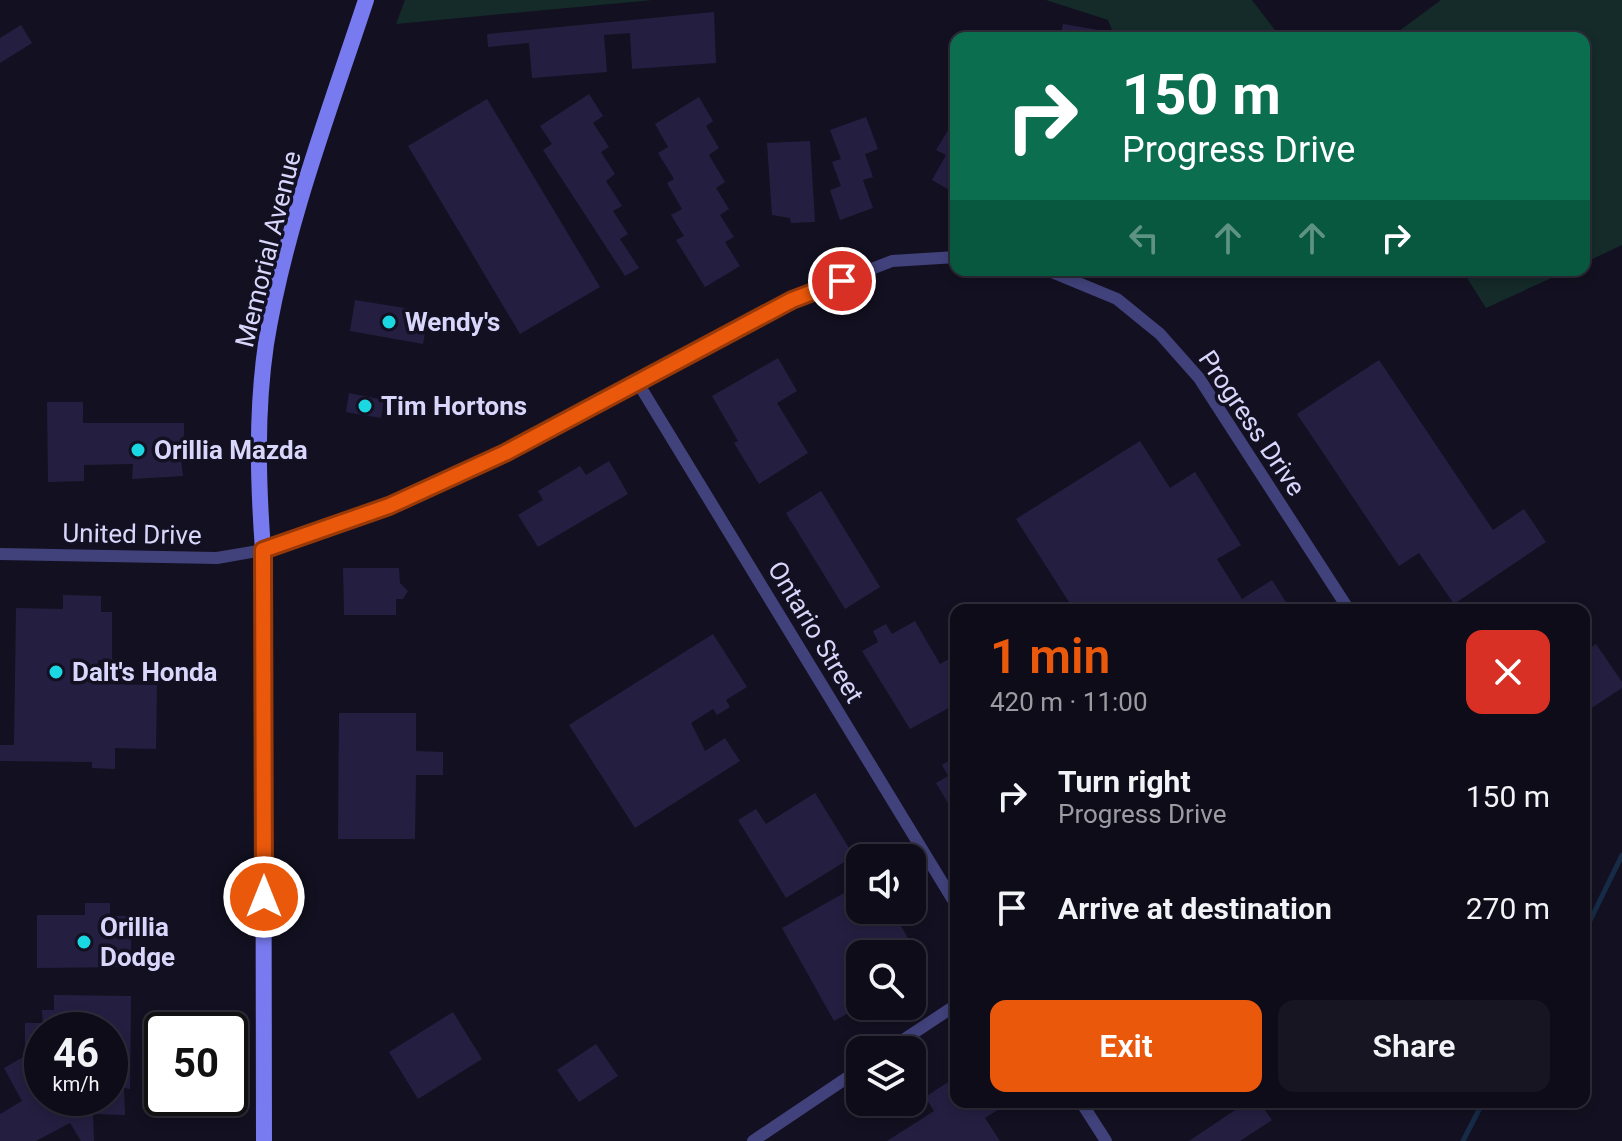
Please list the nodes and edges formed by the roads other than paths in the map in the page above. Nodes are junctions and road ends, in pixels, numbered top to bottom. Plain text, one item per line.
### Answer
1 (366, 0) edge
2 (950, 257) edge
3 (1061, 276) edge
4 (638, 383) junction
5 (263, 550) junction
6 (0, 554) edge
7 (1345, 604) edge
8 (950, 895) edge
9 (950, 1009) edge
10 (909, 1036) edge
11 (846, 1078) edge
12 (1085, 1108) edge
13 (264, 1141) edge
14 (753, 1141) edge
15 (1106, 1141) edge

1 - 5 main road, Memorial Avenue
2 - 4 street
3 - 7 street, Progress Drive
4 - 5 street
4 - 8 street, Ontario Street
5 - 6 street, United Drive
5 - 13 main road, Memorial Avenue
9 - 10 street
11 - 14 street
12 - 15 street

